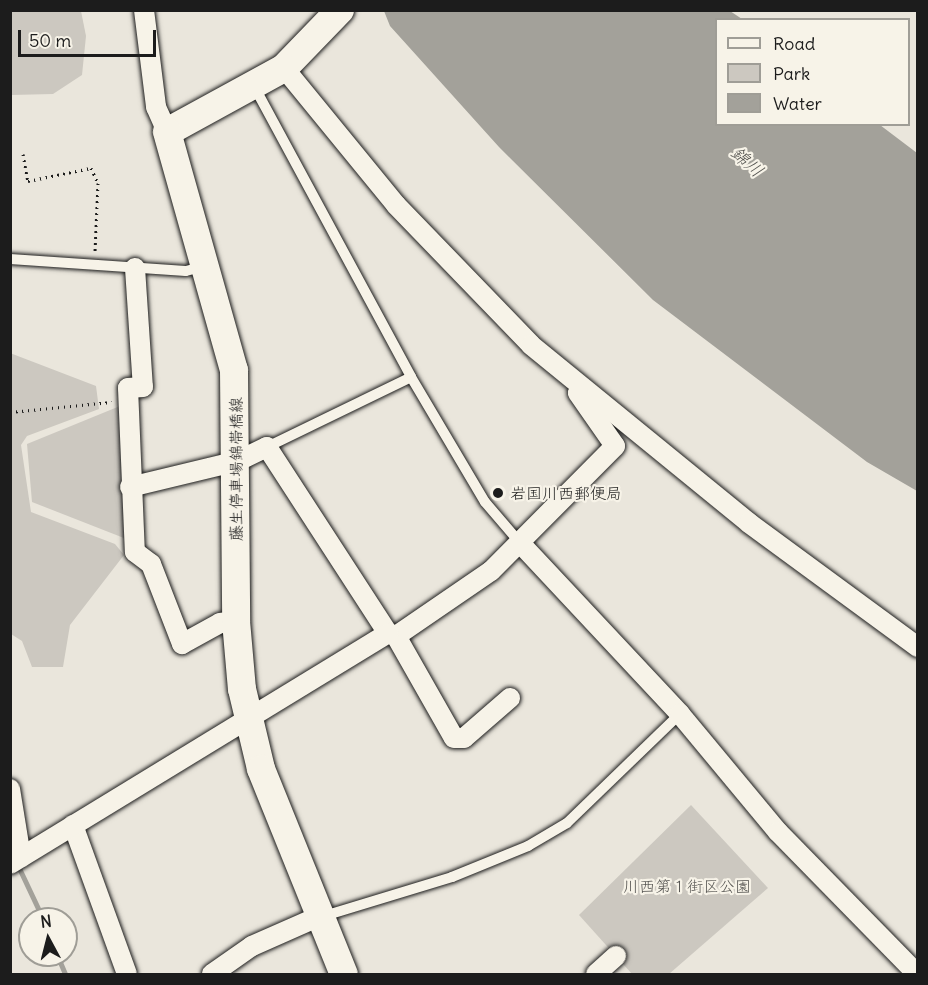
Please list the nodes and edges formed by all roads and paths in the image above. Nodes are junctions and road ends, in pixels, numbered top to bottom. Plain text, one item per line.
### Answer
1 (144, 10) edge
2 (340, 10) edge
3 (288, 64) junction
4 (255, 88) junction
5 (167, 132) junction
6 (23, 154) dead end
7 (10, 259) edge
8 (94, 263) junction
9 (205, 266) junction
10 (135, 268) junction
11 (411, 377) junction
12 (576, 384) junction
13 (128, 399) junction
14 (10, 412) edge
15 (267, 447) junction
16 (238, 461) junction
17 (130, 487) junction
18 (520, 544) junction
19 (236, 621) junction
20 (392, 634) junction
21 (918, 647) edge
22 (510, 698) dead end
23 (680, 714) junction
24 (248, 718) junction
25 (10, 789) edge
26 (74, 825) junction
27 (16, 860) edge
28 (320, 916) junction
29 (616, 956) dead end
30 (127, 975) edge
31 (212, 975) edge
32 (344, 975) edge
33 (596, 975) edge
34 (917, 975) edge

1 - 5 street
2 - 3 main road
3 - 4 main road
3 - 12 street
4 - 5 main road
4 - 11 lane
5 - 9 main road, 藤生停車場錦帯橋線
6 - 8 path
7 - 8 lane
8 - 10 lane
9 - 10 lane
9 - 16 main road, 藤生停車場錦帯橋線
10 - 13 street
11 - 15 lane
11 - 18 lane
12 - 18 street
12 - 21 street
13 - 14 path
13 - 17 street
15 - 16 street
15 - 20 street
16 - 17 street
16 - 19 main road, 藤生停車場錦帯橋線
17 - 19 street
18 - 20 street
18 - 23 street
19 - 24 main road, 藤生停車場錦帯橋線
20 - 22 street
20 - 24 street
23 - 28 lane
23 - 34 street
24 - 26 street
24 - 28 main road, 藤生停車場錦帯橋線
25 - 27 street
26 - 27 street
26 - 30 street
28 - 31 street
28 - 32 main road, 藤生停車場錦帯橋線
29 - 33 street

